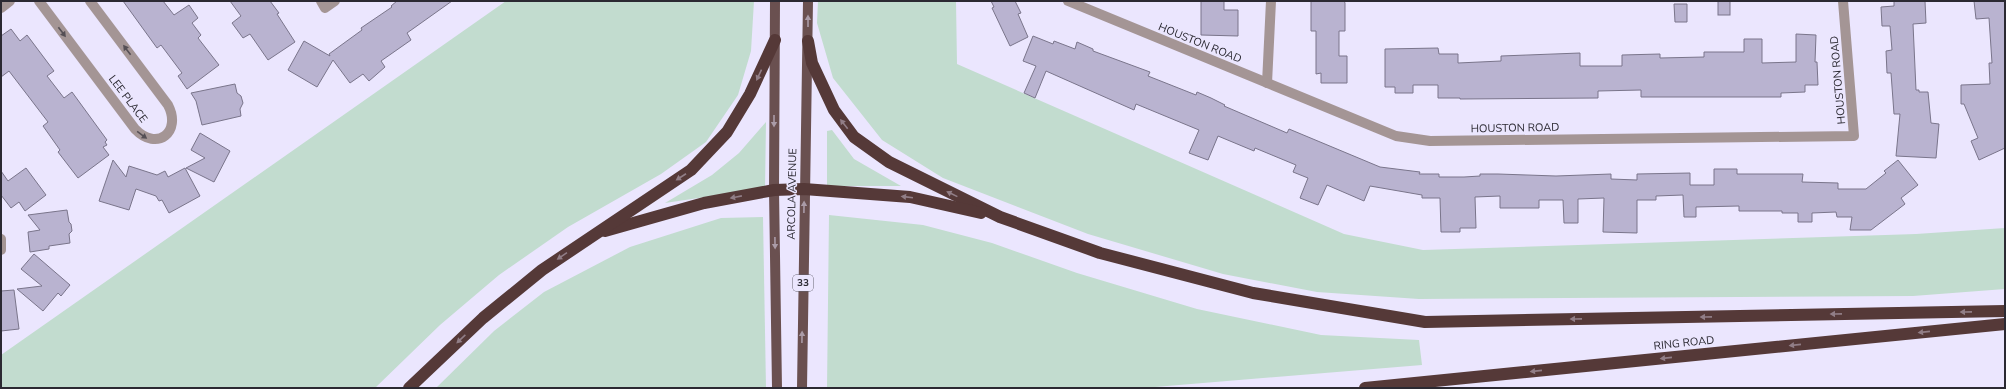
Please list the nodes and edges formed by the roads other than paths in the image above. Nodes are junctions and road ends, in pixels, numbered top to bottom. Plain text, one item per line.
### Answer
1 (10, 1) edge
2 (39, 1) edge
3 (90, 1) edge
4 (321, 1) edge
5 (335, 1) edge
6 (775, 1) edge
7 (808, 1) edge
8 (1068, 1) edge
9 (1271, 1) edge
10 (1843, 1) edge
11 (1, 8) edge
12 (775, 40) junction
13 (808, 41) junction
14 (1268, 83) junction
15 (804, 189) junction
16 (774, 190) junction
17 (1000, 217) junction
18 (594, 234) junction
19 (1, 239) edge
20 (1, 250) edge
21 (2005, 311) edge
22 (2005, 324) edge
23 (409, 388) edge
24 (777, 388) edge
25 (802, 388) edge
26 (1365, 388) edge

1 - 11 street
2 -> 3 street, LEE PLACE
4 - 5 street
6 - 12 main road, ARCOLA AVENUE
13 -> 7 main road, ARCOLA AVENUE / 33
8 - 14 street, HOUSTON ROAD
9 - 14 street
10 - 14 street, HOUSTON ROAD
12 -> 16 main road, ARCOLA AVENUE
12 -> 18 highway
13 - 15 main road, ARCOLA AVENUE / 33
17 -> 13 highway
15 - 16 highway
17 -> 15 highway
25 -> 15 main road, ARCOLA AVENUE / 33
16 -> 18 highway
16 -> 24 main road, ARCOLA AVENUE
21 -> 17 highway
18 -> 23 highway
19 - 20 street
22 -> 26 highway, RING ROAD

